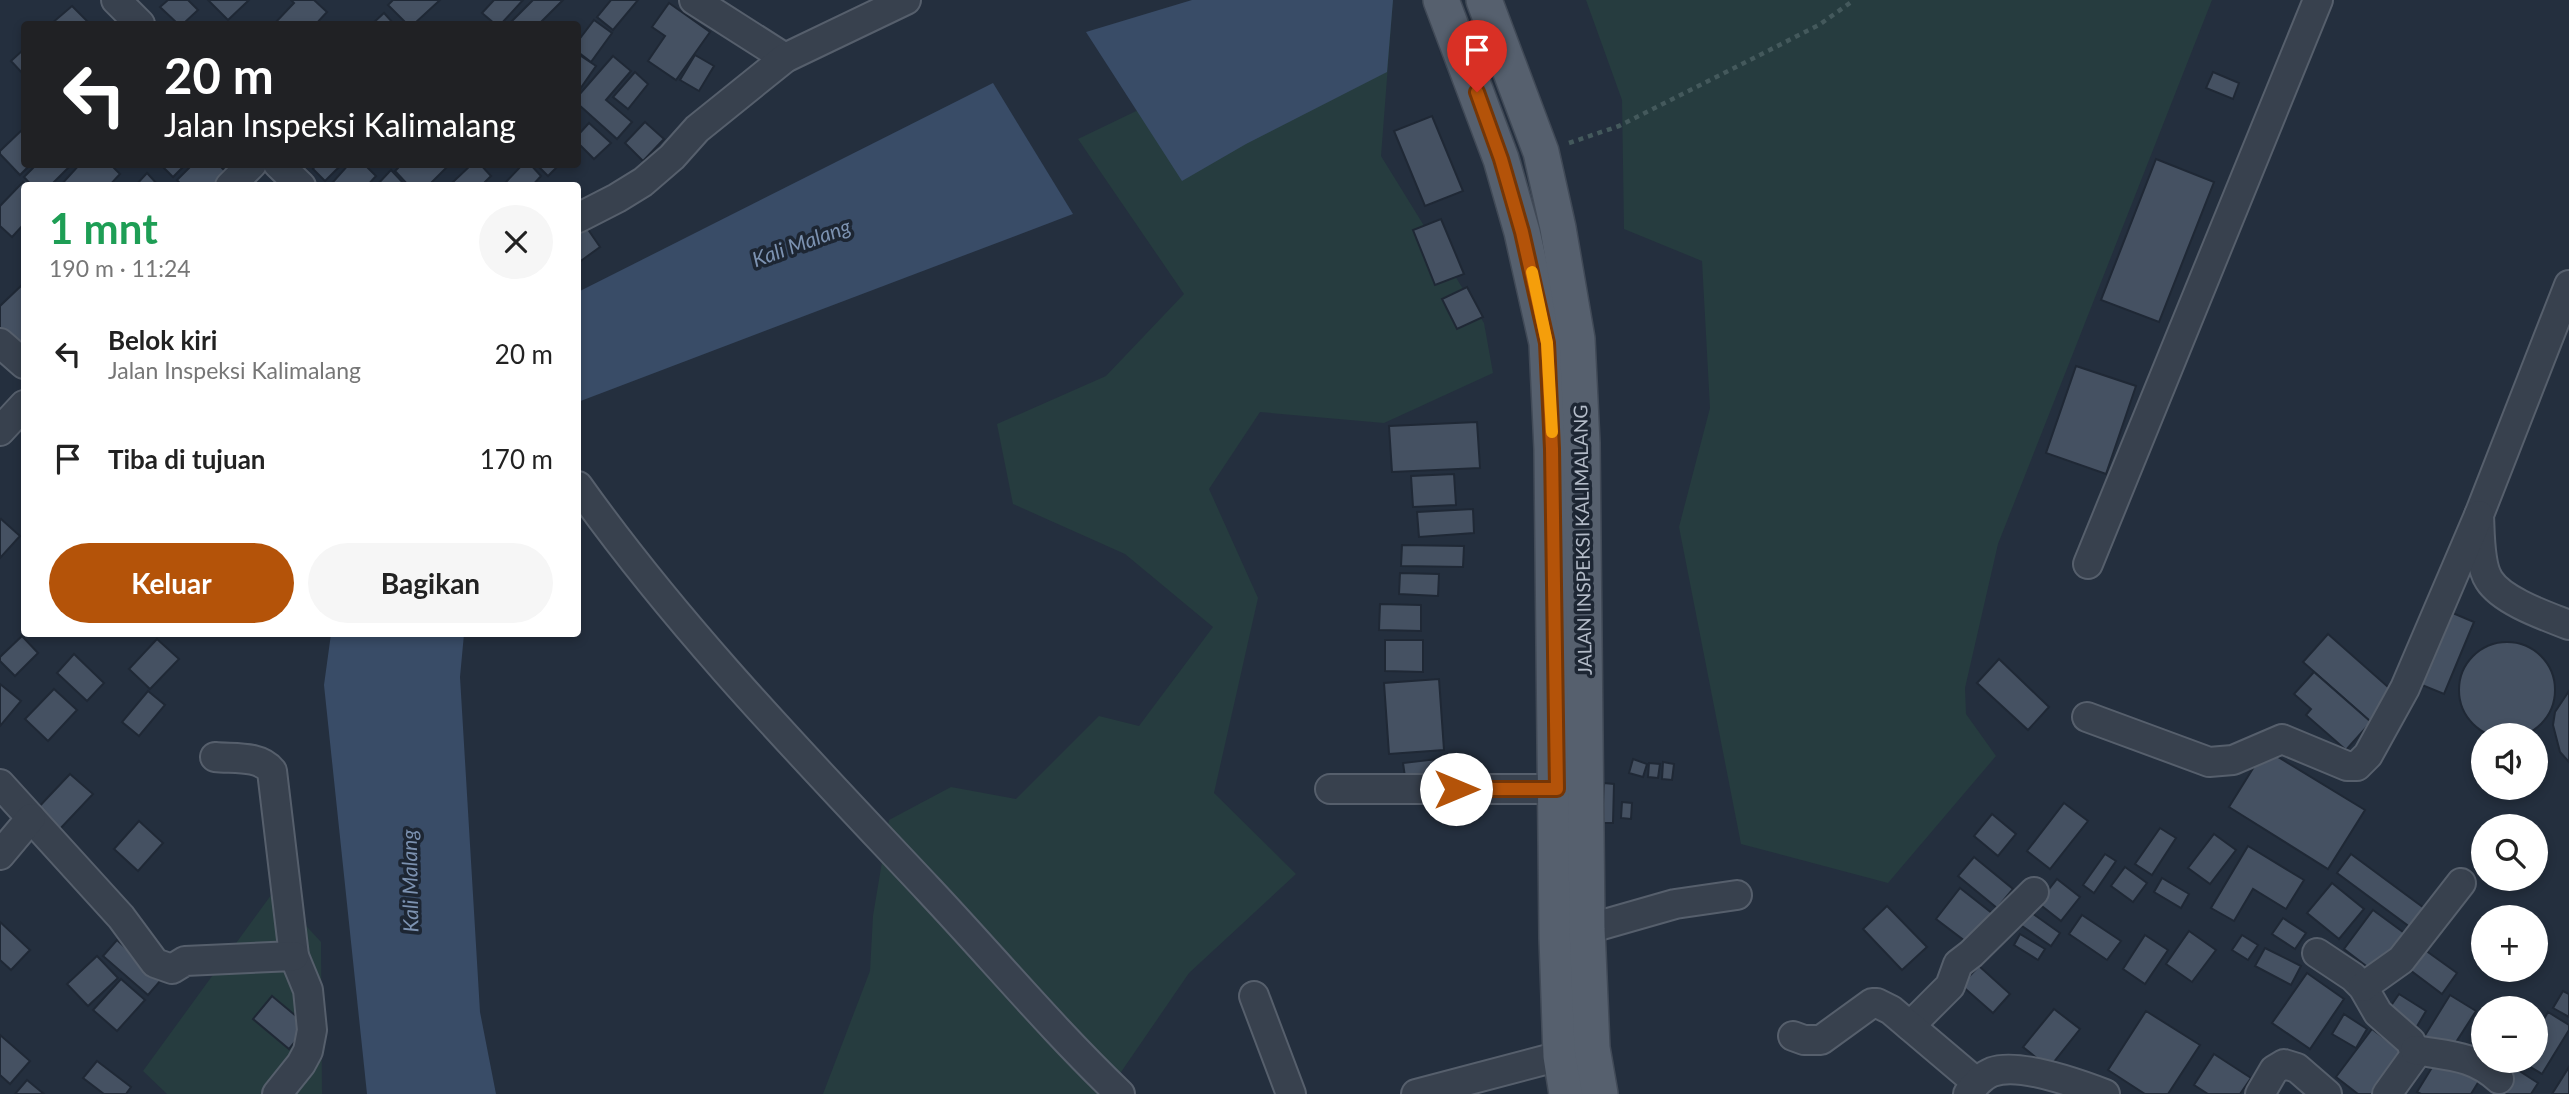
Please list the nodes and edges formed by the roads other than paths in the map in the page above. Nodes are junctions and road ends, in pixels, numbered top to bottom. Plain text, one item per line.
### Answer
1 (116, 0) edge
2 (694, 0) edge
3 (906, 0) edge
4 (1441, 0) edge
5 (1484, 0) edge
6 (2318, 0) edge
7 (137, 21) edge
8 (785, 58) junction
9 (248, 168) edge
10 (282, 168) edge
11 (234, 182) edge
12 (297, 182) edge
13 (581, 216) edge
14 (2569, 285) edge
15 (0, 343) edge
16 (21, 361) edge
17 (21, 408) edge
18 (0, 431) edge
19 (581, 489) edge
20 (2479, 515) junction
21 (2088, 564) dead end
22 (2569, 625) edge
23 (2087, 718) dead end
24 (215, 757) dead end
25 (0, 784) edge
26 (1330, 789) dead end
27 (1557, 789) junction
28 (31, 818) junction
29 (0, 855) edge
30 (2461, 883) dead end
31 (2034, 892) dead end
32 (1737, 895) dead end
33 (1572, 933) junction
34 (2317, 953) dead end
35 (294, 956) junction
36 (2363, 988) junction
37 (1254, 996) dead end
38 (1910, 1026) junction
39 (1793, 1036) dead end
40 (2415, 1050) junction
41 (1576, 1052) junction
42 (2498, 1079) dead end
43 (1972, 1088) edge
44 (277, 1094) edge
45 (1120, 1094) edge
46 (1291, 1094) edge
47 (1416, 1094) edge
48 (1567, 1094) edge
49 (1600, 1094) edge
50 (2105, 1094) edge
51 (2260, 1094) edge
52 (2327, 1094) edge
53 (2387, 1094) edge

1 - 7 street
2 - 8 street
3 - 8 street
4 - 27 main road, JALAN INSPEKSI KALIMALANG
5 - 33 main road, JALAN INSPEKSI KALIMALANG
6 - 21 street
8 - 13 street
9 - 11 street
10 - 12 street
14 - 20 street
15 - 16 street
17 - 18 street
19 - 45 street
20 - 22 street
20 - 23 street
24 - 35 street
25 - 28 street
26 - 27 street
27 - 33 main road, JALAN INSPEKSI KALIMALANG
28 - 29 street
28 - 35 street
30 - 36 street
31 - 38 street
32 - 33 street
33 - 41 main road, JALAN INSPEKSI KALIMALANG
34 - 36 street
35 - 44 street
36 - 40 street
37 - 46 street
38 - 39 street
38 - 43 street
40 - 42 street
40 - 53 street
41 - 47 street
41 - 48 main road, JALAN INSPEKSI KALIMALANG
41 - 49 main road, JALAN INSPEKSI KALIMALANG
43 - 50 street
51 - 52 street

